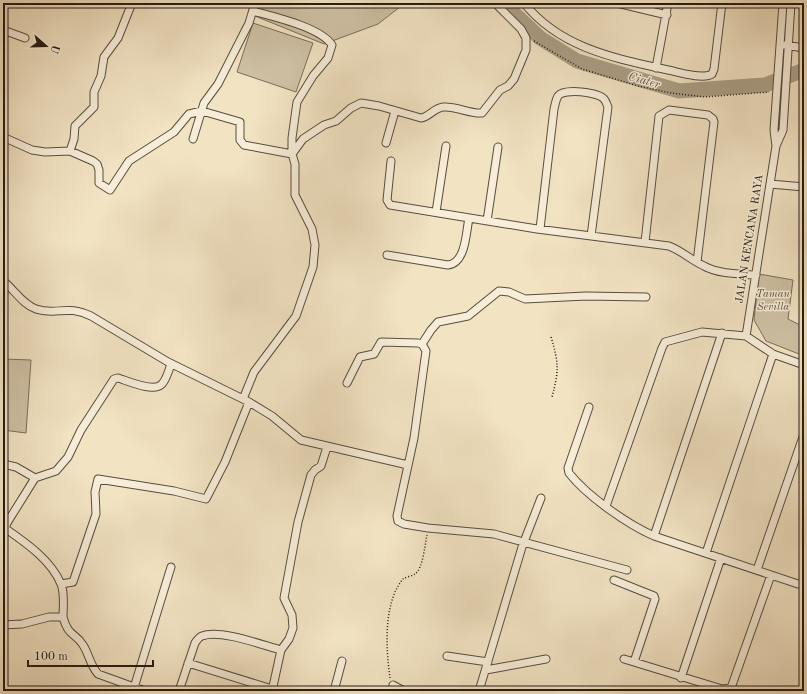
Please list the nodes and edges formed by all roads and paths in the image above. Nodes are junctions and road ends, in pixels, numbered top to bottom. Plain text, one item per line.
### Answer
1 (132, 3) edge
2 (495, 3) edge
3 (524, 3) edge
4 (617, 3) edge
5 (668, 3) edge
6 (722, 3) edge
7 (783, 3) edge
8 (792, 3) edge
9 (254, 7) edge
10 (667, 15) junction
11 (3, 30) edge
12 (25, 38) dead end
13 (526, 38) junction
14 (780, 44) junction
15 (789, 44) junction
16 (804, 48) edge
17 (656, 68) junction
18 (777, 93) junction
19 (202, 111) junction
20 (395, 111) junction
21 (3, 137) edge
22 (193, 139) dead end
23 (386, 143) dead end
24 (446, 146) dead end
25 (776, 146) junction
26 (498, 147) dead end
27 (70, 151) junction
28 (292, 154) junction
29 (391, 161) dead end
30 (770, 184) junction
31 (804, 187) edge
32 (436, 212) junction
33 (469, 218) junction
34 (487, 221) junction
35 (540, 229) junction
36 (591, 236) junction
37 (645, 242) junction
38 (387, 255) dead end
39 (697, 262) junction
40 (756, 276) junction
41 (3, 280) edge
42 (646, 297) dead end
43 (722, 333) junction
44 (746, 336) junction
45 (551, 337) dead end
46 (422, 344) junction
47 (773, 354) junction
48 (171, 364) junction
49 (804, 365) edge
50 (347, 383) dead end
51 (552, 397) dead end
52 (246, 400) junction
53 (589, 408) dead end
54 (804, 434) edge
55 (326, 447) junction
56 (3, 464) edge
57 (408, 465) junction
58 (34, 478) junction
59 (541, 498) dead end
60 (606, 506) junction
61 (428, 528) junction
62 (5, 532) edge
63 (654, 536) junction
64 (524, 543) junction
65 (706, 553) junction
66 (722, 558) junction
67 (171, 567) dead end
68 (627, 570) dead end
69 (757, 570) junction
70 (771, 575) junction
71 (614, 580) dead end
72 (61, 584) junction
73 (804, 584) edge
74 (63, 618) junction
75 (3, 625) edge
76 (281, 650) junction
77 (447, 656) dead end
78 (546, 659) dead end
79 (624, 659) dead end
80 (342, 661) dead end
81 (488, 662) junction
82 (634, 662) junction
83 (188, 663) junction
84 (486, 670) junction
85 (681, 678) junction
86 (393, 685) joint
87 (134, 689) edge
88 (272, 690) edge
89 (145, 691) edge
90 (179, 691) edge
91 (334, 691) edge
92 (404, 691) edge
93 (479, 691) edge

1 - 27 street
2 - 13 street
3 - 17 street
4 - 10 street
5 - 10 street
6 - 17 street
7 - 14 street, JALAN KENCANA RAYA
8 - 15 street, JALAN KENCANA RAYA
9 - 19 street
9 - 28 street
10 - 17 street
11 - 12 street
13 - 18 path
13 - 20 street
14 - 15 street
14 - 18 street, JALAN KENCANA RAYA
15 - 16 street
15 - 25 street, JALAN KENCANA RAYA
18 - 25 street, JALAN KENCANA RAYA
19 - 22 street
19 - 27 street
19 - 28 street
20 - 23 street
20 - 28 street
21 - 27 street
24 - 32 street
25 - 30 street, JALAN KENCANA RAYA
26 - 34 street
28 - 52 street
29 - 32 street
30 - 31 street
30 - 40 street, JALAN KENCANA RAYA
32 - 33 street
33 - 34 street
33 - 38 street
34 - 35 street
35 - 36 street
35 - 36 street
36 - 37 street
37 - 39 street
37 - 39 street
39 - 40 street
40 - 44 street, JALAN KENCANA RAYA
41 - 48 street
42 - 46 street
43 - 44 street
43 - 60 street
43 - 63 street
44 - 47 street
45 - 51 path
46 - 50 street
46 - 57 street
47 - 49 street
47 - 65 street
48 - 52 street
48 - 58 street
52 - 55 street
52 - 72 street
53 - 60 street
54 - 69 street
55 - 57 street
55 - 76 street
56 - 58 street
57 - 61 street
58 - 62 street
59 - 64 street
60 - 63 street
61 - 64 street
61 - 86 path
62 - 72 street
63 - 65 street
64 - 68 street
64 - 81 street
65 - 66 street
66 - 69 street
66 - 85 street
67 - 87 street
69 - 70 street
70 - 73 street
70 - 85 street
71 - 82 street
72 - 74 street
74 - 75 street
74 - 87 street
76 - 83 street
76 - 88 street
77 - 81 street
78 - 84 street
79 - 82 street
80 - 91 street
81 - 84 street
82 - 85 street
83 - 88 street
83 - 90 street
84 - 93 street
86 - 92 street
87 - 89 street

